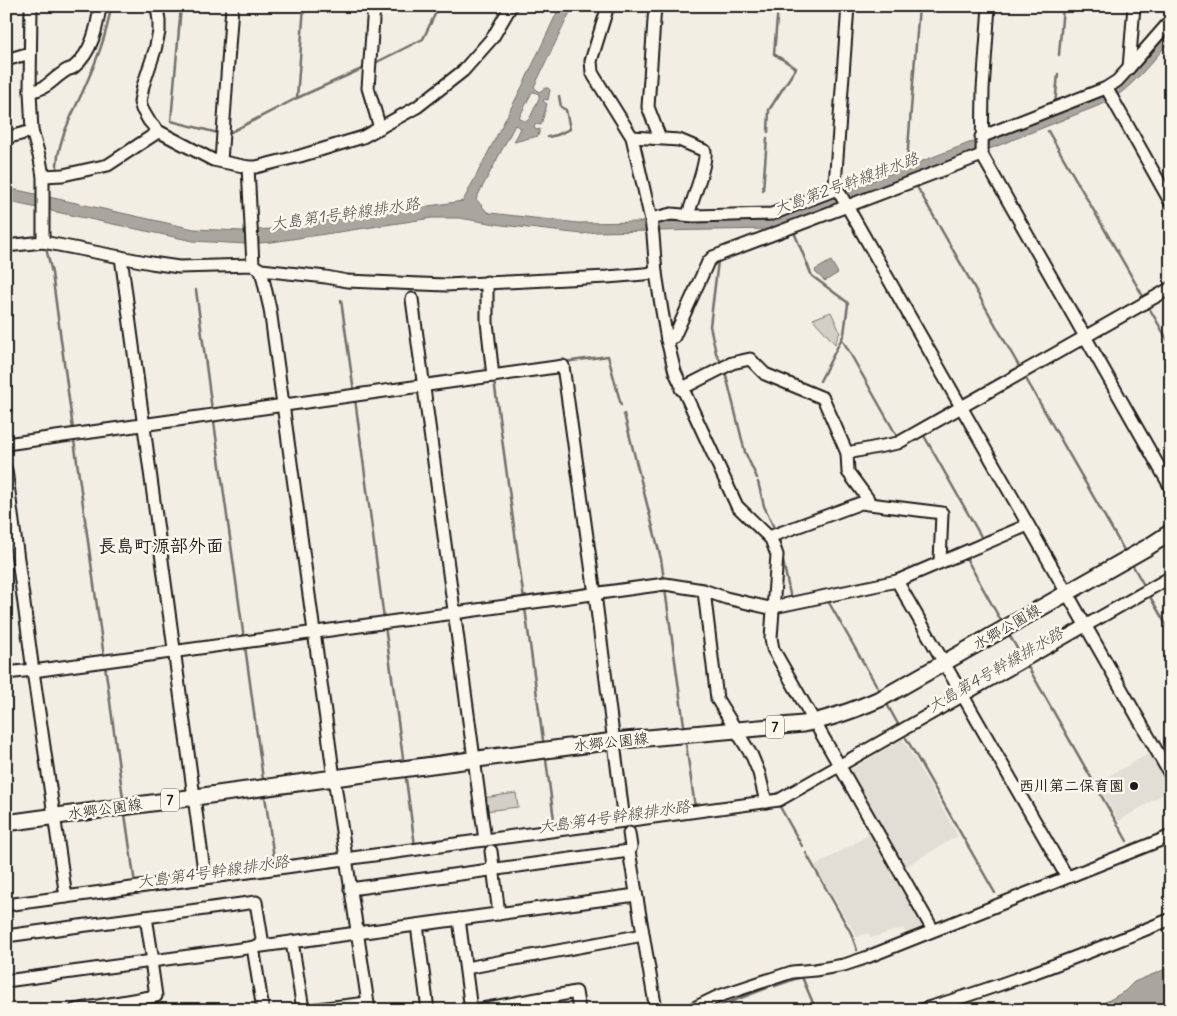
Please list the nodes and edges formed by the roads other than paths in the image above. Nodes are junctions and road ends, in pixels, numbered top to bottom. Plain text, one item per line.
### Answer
1 (31, 6) edge
2 (100, 6) edge
3 (157, 6) edge
4 (232, 6) edge
5 (374, 6) edge
6 (511, 6) edge
7 (608, 6) edge
8 (655, 6) edge
9 (848, 6) edge
10 (990, 6) edge
11 (1134, 6) edge
12 (1171, 20) edge
13 (30, 53) junction
14 (6, 60) edge
15 (1129, 68) junction
16 (1106, 89) dead end
17 (30, 91) junction
18 (380, 128) junction
19 (158, 131) junction
20 (32, 132) junction
21 (632, 137) junction
22 (982, 137) junction
23 (6, 138) edge
24 (660, 138) junction
25 (982, 154) junction
26 (221, 161) junction
27 (248, 167) junction
28 (43, 176) junction
29 (838, 190) junction
30 (1171, 202) edge
31 (846, 205) junction
32 (688, 215) junction
33 (651, 219) junction
34 (42, 242) junction
35 (6, 246) edge
36 (121, 258) junction
37 (257, 268) junction
38 (656, 273) junction
39 (488, 282) junction
40 (1171, 288) edge
41 (412, 299) dead end
42 (1085, 337) junction
43 (667, 340) junction
44 (494, 376) junction
45 (423, 386) junction
46 (681, 389) junction
47 (283, 406) junction
48 (962, 408) junction
49 (144, 425) junction
50 (6, 444) edge
51 (847, 453) junction
52 (6, 470) edge
53 (1171, 488) edge
54 (868, 504) junction
55 (1028, 525) junction
56 (1171, 532) edge
57 (768, 537) junction
58 (940, 562) junction
59 (1171, 577) edge
60 (897, 581) junction
61 (704, 591) junction
62 (1067, 593) junction
63 (595, 594) junction
64 (774, 608) junction
65 (454, 614) junction
66 (1087, 628) junction
67 (314, 633) junction
68 (174, 652) junction
69 (944, 662) junction
70 (33, 670) junction
71 (6, 673) edge
72 (965, 698) junction
73 (814, 722) junction
74 (736, 730) junction
75 (614, 741) junction
76 (474, 759) junction
77 (841, 768) junction
78 (1171, 776) edge
79 (334, 778) junction
80 (194, 797) junction
81 (766, 802) junction
82 (55, 816) junction
83 (624, 821) junction
84 (6, 823) edge
85 (629, 833) dead end
86 (1171, 836) edge
87 (485, 840) junction
88 (491, 851) dead end
89 (629, 851) junction
90 (346, 863) junction
91 (494, 870) junction
92 (1067, 877) junction
93 (205, 878) junction
94 (350, 889) junction
95 (636, 896) junction
96 (66, 897) junction
97 (6, 905) edge
98 (500, 914) junction
99 (146, 917) junction
100 (458, 919) junction
101 (1171, 919) edge
102 (417, 925) junction
103 (933, 930) junction
104 (357, 932) junction
105 (643, 935) junction
106 (6, 936) edge
107 (292, 942) junction
108 (258, 946) junction
109 (152, 961) junction
110 (466, 968) junction
111 (6, 981) edge
112 (368, 1006) edge
113 (302, 1009) edge
114 (75, 1010) edge
115 (263, 1010) edge
116 (298, 1010) edge
117 (428, 1010) edge
118 (471, 1010) edge
119 (476, 1010) edge
120 (579, 1010) edge
121 (656, 1010) edge
122 (690, 1010) edge
123 (921, 1010) edge

1 - 13 street
2 - 17 street
3 - 19 street
4 - 26 street
5 - 18 street
6 - 18 street
7 - 21 street
8 - 24 street
9 - 29 street
10 - 22 street
11 - 15 street
12 - 15 street
13 - 14 street
13 - 17 street
15 - 22 street
16 - 30 street
17 - 20 street
18 - 27 street
19 - 26 street
19 - 28 street
20 - 23 street
20 - 28 street
21 - 24 street
21 - 33 street
22 - 25 street
24 - 32 street
25 - 31 street
25 - 42 street
26 - 27 street
27 - 37 street
28 - 34 street
29 - 31 street
29 - 32 street
31 - 43 street
31 - 48 street
32 - 33 street
33 - 38 street
34 - 35 street
34 - 36 street
36 - 37 street
36 - 49 street
37 - 39 street
37 - 47 street
38 - 39 street
38 - 43 street
39 - 44 street
40 - 42 street
41 - 45 street
42 - 48 street
42 - 53 street
43 - 46 street
44 - 45 street
44 - 63 street
45 - 47 street
45 - 65 street
46 - 51 street
46 - 57 street
47 - 49 street
47 - 67 street
48 - 51 street
48 - 55 street
49 - 50 street
49 - 68 street
51 - 54 street
52 - 70 street
54 - 57 street
54 - 58 street
55 - 58 street
55 - 62 street
56 - 62 main road, 水郷公園線 / 7
57 - 64 street
58 - 60 street
59 - 66 street
60 - 64 street
60 - 69 street
61 - 63 street
61 - 64 street
61 - 74 street
62 - 66 street
62 - 69 main road, 水郷公園線 / 7
63 - 65 street
63 - 75 street
64 - 73 street
65 - 67 street
65 - 76 street
66 - 72 street
66 - 78 street
67 - 68 street
67 - 79 street
68 - 70 street
68 - 80 street
69 - 72 street
69 - 73 main road, 水郷公園線 / 7
70 - 71 street
70 - 82 street
72 - 77 street
72 - 92 street
73 - 74 main road, 水郷公園線 / 7
73 - 77 street
74 - 75 main road, 水郷公園線 / 7
74 - 81 street
75 - 76 main road, 水郷公園線 / 7
75 - 83 street
76 - 79 main road, 水郷公園線 / 7
76 - 87 street
77 - 81 street
77 - 103 street
79 - 80 main road, 水郷公園線 / 7
79 - 90 street
80 - 82 main road, 水郷公園線 / 7
80 - 93 street
81 - 83 street
82 - 84 main road, 水郷公園線 / 7
82 - 96 street
83 - 87 street
85 - 89 street
86 - 92 street
87 - 90 street
88 - 91 street
89 - 91 street
89 - 95 street
90 - 93 street
90 - 94 street
91 - 94 street
91 - 98 street
92 - 103 street
93 - 96 street
94 - 104 street
95 - 98 street
95 - 105 street
96 - 97 street
98 - 100 street
99 - 106 street
99 - 108 street
99 - 109 street
100 - 102 street
100 - 110 street
101 - 123 street
102 - 104 street
102 - 117 street
103 - 122 street
104 - 107 street
104 - 112 street
105 - 110 street
105 - 121 street
107 - 108 street
107 - 113 street
108 - 109 street
108 - 115 street
109 - 111 street
109 - 114 street
110 - 118 street
112 - 113 street
113 - 116 street
119 - 120 street

